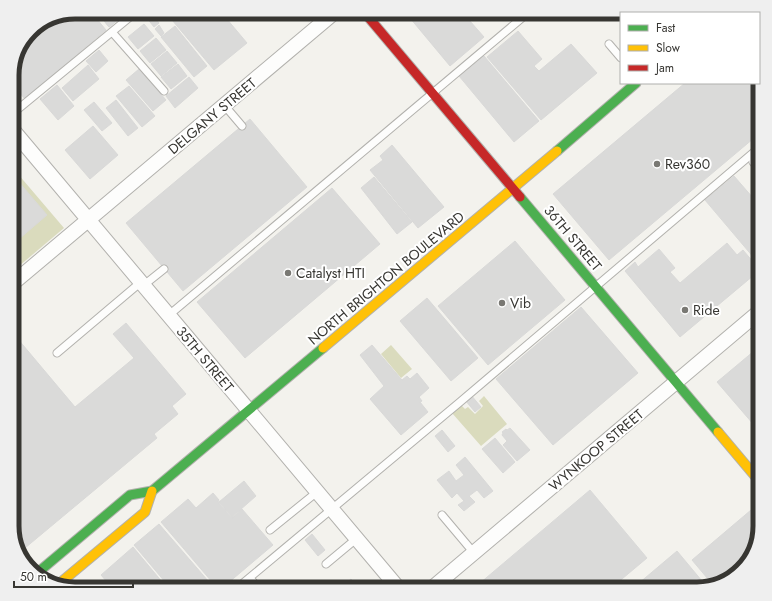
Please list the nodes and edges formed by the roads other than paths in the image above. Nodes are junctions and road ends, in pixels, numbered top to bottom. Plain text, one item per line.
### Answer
1 (128, 19) edge
2 (327, 19) edge
3 (370, 19) edge
4 (521, 19) edge
5 (112, 32) junction
6 (609, 44) dead end
7 (620, 57) edge
8 (635, 84) edge
9 (164, 92) dead end
10 (432, 93) junction
11 (225, 106) junction
12 (19, 108) edge
13 (242, 126) dead end
14 (19, 137) edge
15 (753, 153) edge
16 (513, 189) junction
17 (89, 220) junction
18 (164, 268) dead end
19 (19, 278) edge
20 (142, 284) junction
21 (596, 287) junction
22 (169, 315) junction
23 (753, 317) edge
24 (57, 353) dead end
25 (676, 382) junction
26 (249, 411) junction
27 (753, 474) edge
28 (152, 491) junction
29 (317, 492) junction
30 (332, 510) junction
31 (442, 516) dead end
32 (270, 530) dead end
33 (356, 538) junction
34 (474, 553) junction
35 (326, 564) dead end
36 (41, 570) edge
37 (250, 578) junction
38 (63, 581) edge
39 (245, 582) edge
40 (253, 582) edge
41 (393, 582) edge
42 (439, 582) edge

1 - 5 lane
2 - 11 street, DELGANY STREET
3 - 10 main road, 36TH STREET
4 - 10 lane
5 - 9 lane
5 - 12 lane
6 - 7 lane
8 - 16 main road, NORTH BRIGHTON BOULEVARD
10 - 16 main road, 36TH STREET
10 - 22 lane
11 - 13 lane
11 - 17 street, DELGANY STREET
14 - 17 street, 35TH STREET
15 - 21 lane
16 - 21 main road, 36TH STREET
16 - 26 main road, NORTH BRIGHTON BOULEVARD
17 - 19 street, DELGANY STREET
17 - 20 street, 35TH STREET
18 - 20 lane
20 - 22 street, 35TH STREET
20 - 24 lane
21 - 25 main road, 36TH STREET
21 - 30 lane
22 - 26 street, 35TH STREET
23 - 25 street, WYNKOOP STREET
25 - 27 main road, 36TH STREET
25 - 34 street, WYNKOOP STREET
26 - 28 main road, NORTH BRIGHTON BOULEVARD
26 - 29 street, 35TH STREET
28 - 36 main road, NORTH BRIGHTON BOULEVARD
28 - 38 main road
29 - 30 street, 35TH STREET
29 - 32 lane
30 - 33 street, 35TH STREET
30 - 37 lane
31 - 34 lane
33 - 35 lane
33 - 41 street, 35TH STREET
34 - 42 street, WYNKOOP STREET
37 - 39 lane
37 - 40 lane

